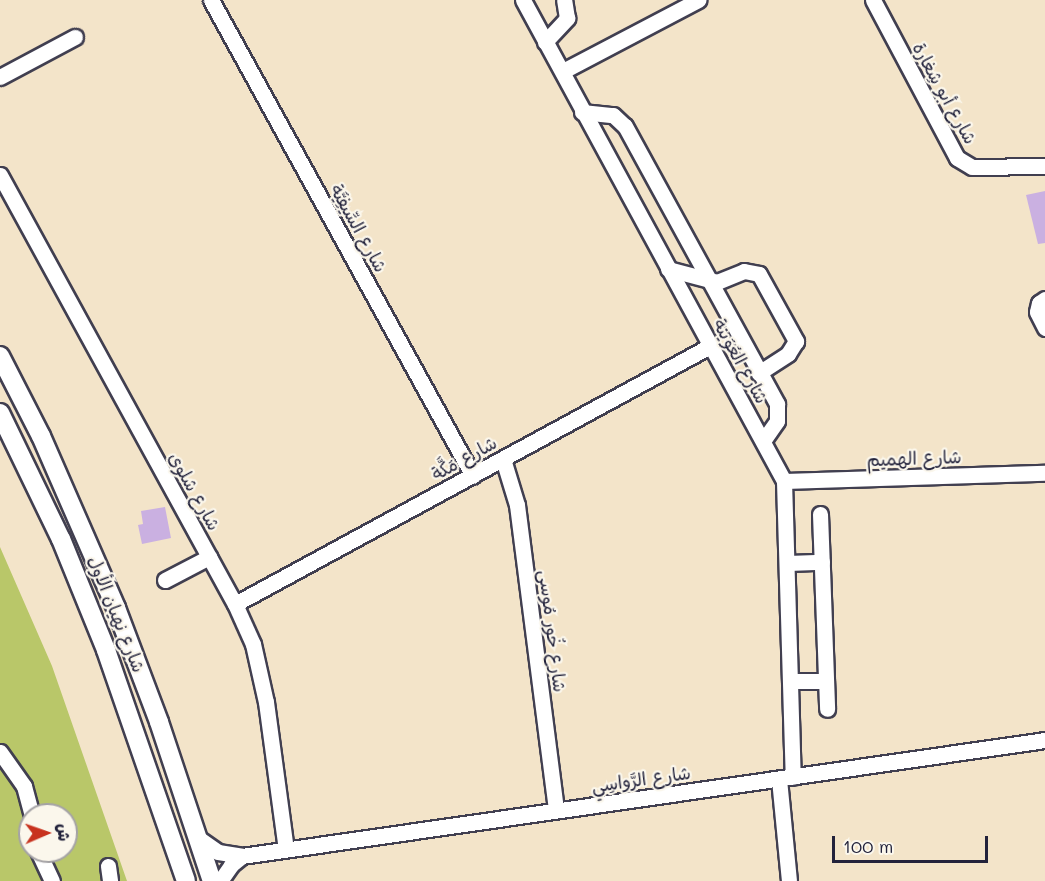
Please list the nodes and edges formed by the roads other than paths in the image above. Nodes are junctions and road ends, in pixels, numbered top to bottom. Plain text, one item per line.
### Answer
1 (211, 0) edge
2 (523, 0) edge
3 (564, 0) edge
4 (698, 0) edge
5 (873, 0) edge
6 (75, 37) dead end
7 (545, 42) junction
8 (563, 71) junction
9 (0, 77) edge
10 (582, 112) junction
11 (1045, 166) edge
12 (0, 175) edge
13 (668, 269) junction
14 (709, 281) junction
15 (1045, 298) edge
16 (1045, 327) edge
17 (710, 346) junction
18 (0, 356) edge
19 (759, 373) junction
20 (0, 413) edge
21 (763, 441) junction
22 (503, 459) junction
23 (1045, 473) edge
24 (473, 476) junction
25 (784, 481) junction
26 (820, 514) dead end
27 (209, 557) junction
28 (822, 562) junction
29 (788, 563) junction
30 (165, 580) dead end
31 (235, 604) junction
32 (791, 681) junction
33 (826, 681) junction
34 (827, 709) dead end
35 (1045, 740) edge
36 (0, 752) edge
37 (786, 778) junction
38 (29, 803) edge
39 (556, 810) junction
40 (198, 837) junction
41 (286, 849) junction
42 (242, 856) junction
43 (44, 863) edge
44 (52, 881) edge
45 (186, 881) edge
46 (212, 881) edge
47 (220, 881) edge
48 (789, 881) edge

1 - 24 street, شارع السِّيفِيَّة
2 - 7 street, شارع العُوَينة
3 - 7 street
4 - 8 street
5 - 11 street, شارع أبو شِغارة
6 - 9 street
7 - 8 street, شارع العُوَينة
8 - 10 street, شارع العُوَينة
10 - 13 street, شارع العُوَينة
10 - 14 street
12 - 27 street, شارع شلوى
13 - 14 street
13 - 17 street, شارع العُوَينة
14 - 19 street
14 - 19 street
15 - 16 street
17 - 21 street, شارع العُوَينة
17 - 22 street, شارع مَكَّة
18 - 40 main road, شارع نهيان الأول
19 - 21 street
20 - 45 main road, شارع نهيان الأول
21 - 25 street, شارع العُوَينة
22 - 24 street, شارع مَكَّة
22 - 39 street, شارع خُور مُوسى
23 - 25 street, شارع الهميم
24 - 31 street, شارع مَكَّة
25 - 29 street, شارع العُوَينة
26 - 28 street
27 - 30 street
27 - 31 street, شارع شلوى
28 - 29 street
28 - 33 street
29 - 32 street, شارع العُوَينة
31 - 41 street, شارع شلوى
32 - 33 street
32 - 37 street, شارع العُوَينة
33 - 34 street
35 - 37 street, شارع الرَّواسِي
36 - 38 street
37 - 39 street, شارع الرَّواسِي
37 - 48 street, شارع العُوَينة
39 - 41 street, شارع الرَّواسِي
40 - 42 street, شارع الرَّواسِي
40 - 46 main road, شارع نهيان الأول
41 - 42 street, شارع الرَّواسِي
42 - 47 street
43 - 44 street

